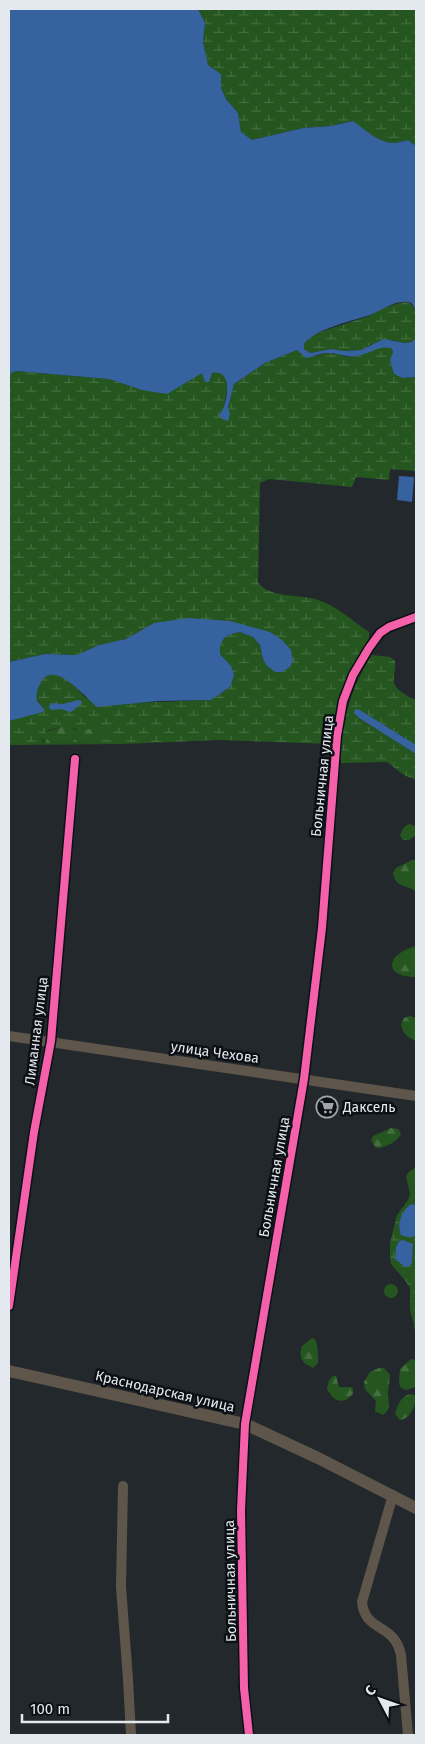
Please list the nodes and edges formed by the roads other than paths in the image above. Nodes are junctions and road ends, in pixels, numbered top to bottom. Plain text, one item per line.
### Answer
1 (416, 617) edge
2 (75, 758) dead end
3 (9, 1036) edge
4 (51, 1041) junction
5 (304, 1079) junction
6 (416, 1096) edge
7 (9, 1306) edge
8 (9, 1371) edge
9 (245, 1424) junction
10 (123, 1486) dead end
11 (393, 1495) junction
12 (416, 1508) edge
13 (131, 1735) edge
14 (249, 1735) edge
15 (408, 1735) edge

1 - 5 street, Больничная улица
2 - 4 street, Лиманная улица
3 - 4 street, улица Чехова
4 - 5 street, улица Чехова
4 - 7 street, Лиманная улица
5 - 6 street, улица Чехова
5 - 9 street, Больничная улица
8 - 9 street, Краснодарская улица
9 - 11 street, Краснодарская улица
9 - 14 street, Больничная улица
10 - 13 street
11 - 12 street, Краснодарская улица
11 - 15 street

